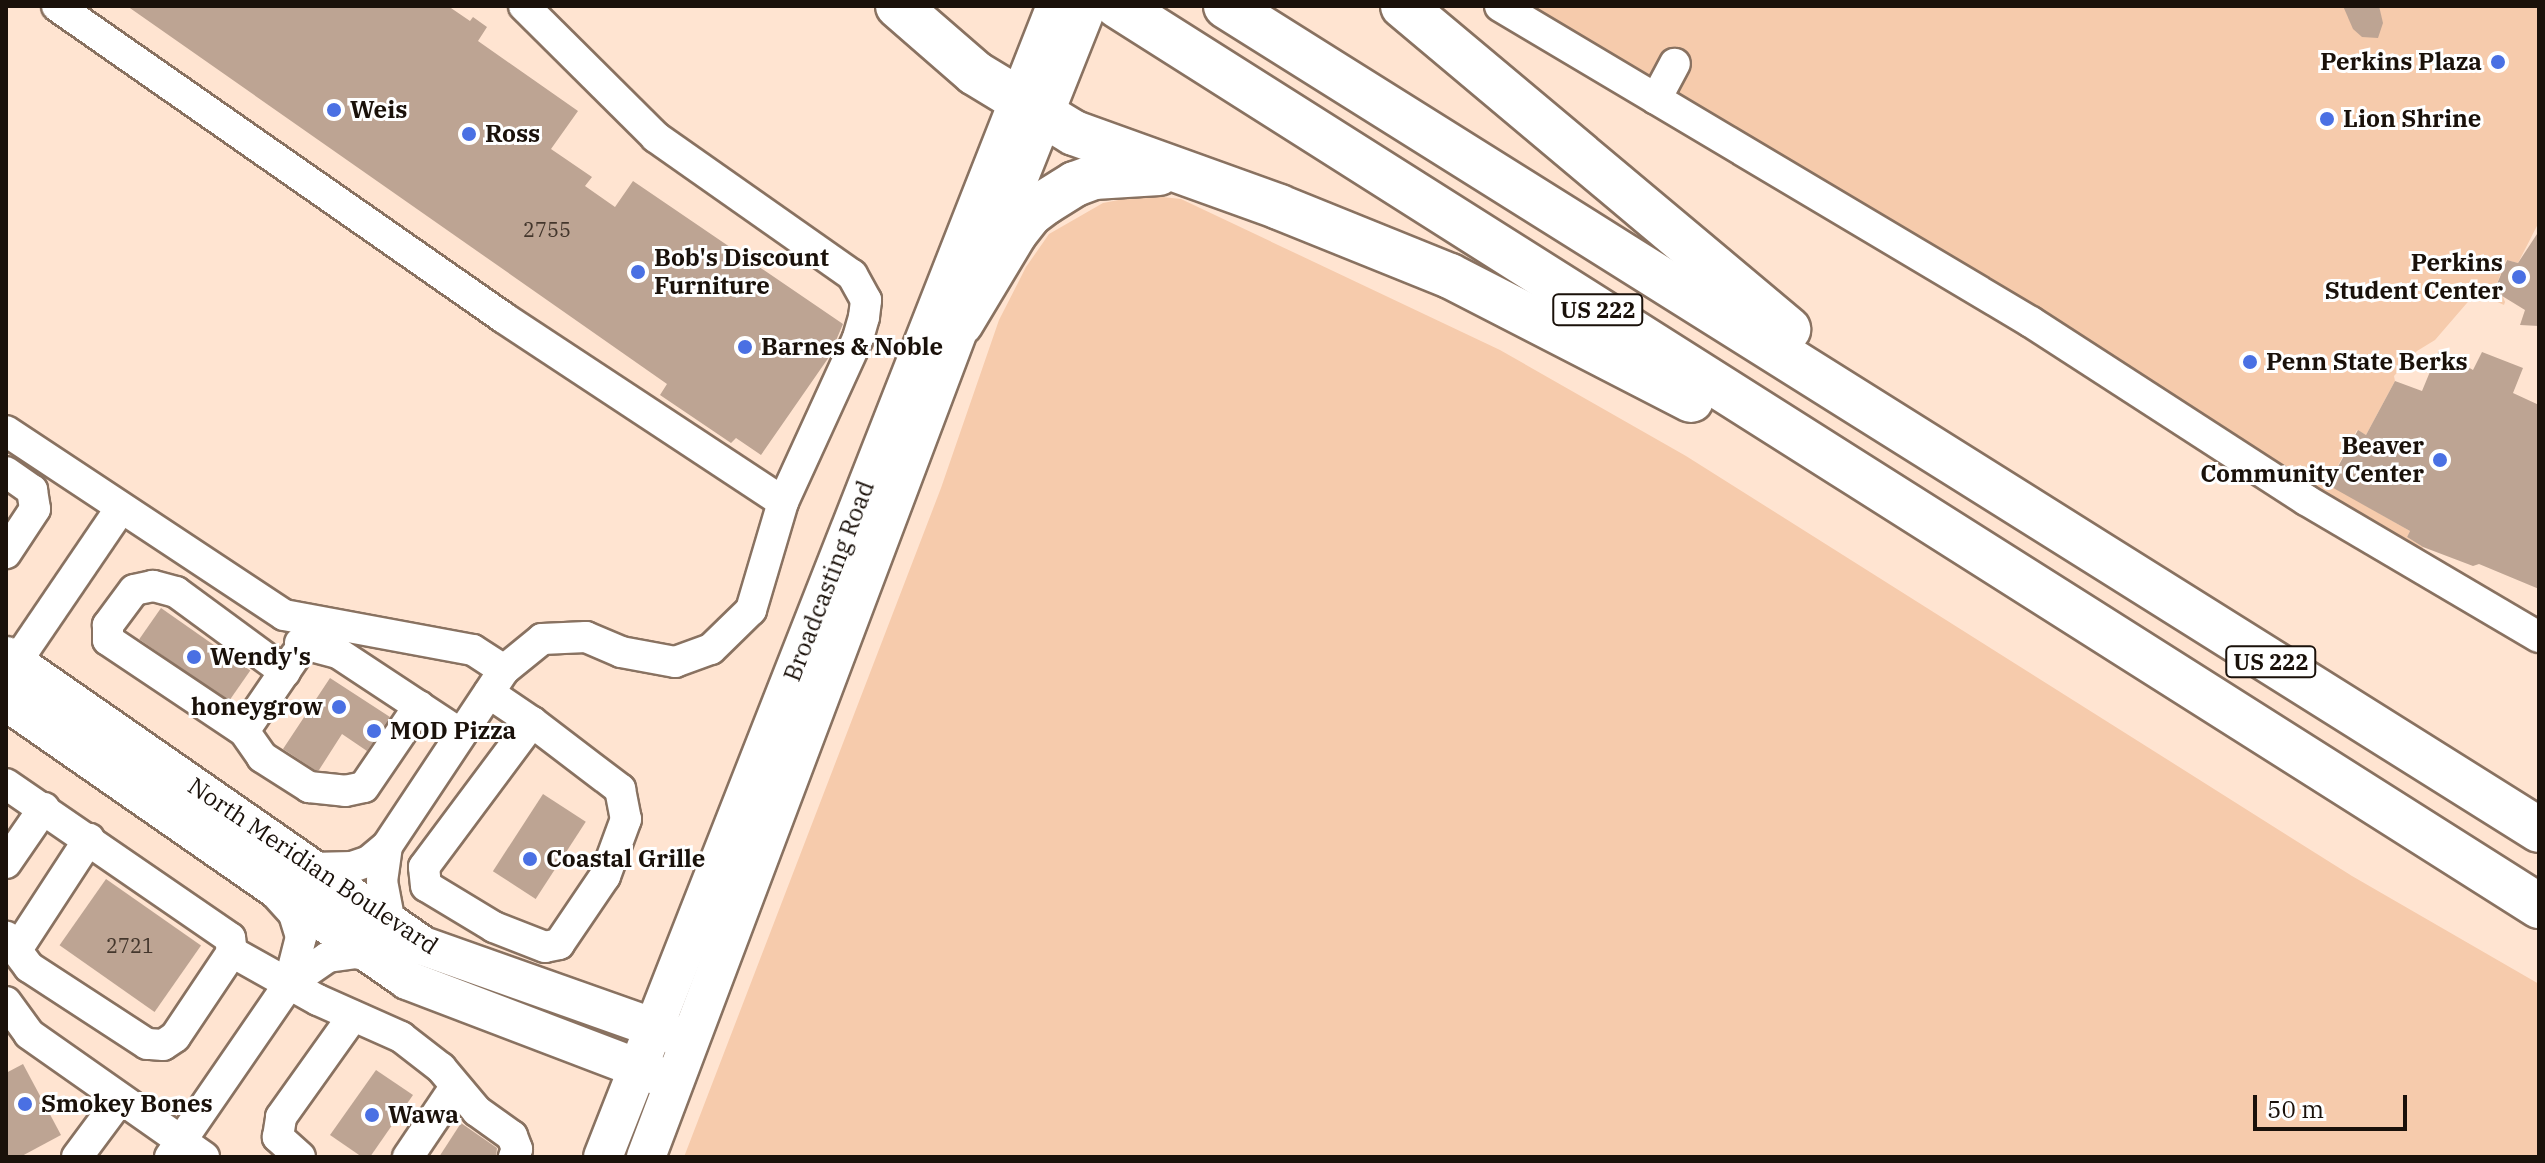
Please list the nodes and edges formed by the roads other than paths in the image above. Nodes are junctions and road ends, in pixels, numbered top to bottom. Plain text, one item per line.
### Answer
1 (57, 6) edge
2 (524, 6) edge
3 (898, 6) edge
4 (1056, 6) edge
5 (1087, 6) edge
6 (1118, 6) edge
7 (1226, 6) edge
8 (1403, 6) edge
9 (1500, 6) edge
10 (1675, 64) dead end
11 (1656, 99) junction
12 (1031, 108) junction
13 (1195, 177) junction
14 (961, 323) junction
15 (6, 431) edge
16 (6, 472) edge
17 (2003, 493) junction
18 (783, 502) junction
19 (120, 509) junction
20 (6, 553) edge
21 (2079, 614) junction
22 (307, 636) junction
23 (2539, 637) edge
24 (9, 665) edge
25 (285, 672) junction
26 (497, 681) junction
27 (6, 701) edge
28 (419, 706) junction
29 (532, 722) junction
30 (461, 734) junction
31 (249, 738) junction
32 (6, 784) edge
33 (44, 808) junction
34 (2539, 830) edge
35 (89, 839) junction
36 (387, 846) junction
37 (6, 863) edge
38 (312, 868) junction
39 (271, 887) junction
40 (2539, 906) edge
41 (390, 923) junction
42 (11, 944) edge
43 (232, 952) junction
44 (374, 958) junction
45 (289, 984) junction
46 (59, 989) junction
47 (6, 1002) edge
48 (353, 1016) junction
49 (24, 1028) junction
50 (654, 1028) junction
51 (690, 1041) junction
52 (638, 1069) junction
53 (675, 1082) junction
54 (455, 1087) junction
55 (120, 1099) junction
56 (280, 1150) edge
57 (185, 1152) edge
58 (77, 1157) edge
59 (408, 1157) edge
60 (514, 1157) edge
61 (603, 1157) edge
62 (646, 1157) edge

1 - 18 lane
2 - 18 lane
3 - 12 highway
4 - 12 main road, Broadcasting Road
5 - 12 main road, Broadcasting Road
6 - 21 highway, US 222
7 - 17 highway, US 222
8 - 17 highway
9 - 11 lane
10 - 11 lane
11 - 23 lane
12 - 13 highway
12 - 14 main road, Broadcasting Road
12 - 50 main road, Broadcasting Road
13 - 14 highway
13 - 21 highway
14 - 51 main road, Broadcasting Road
15 - 19 lane
16 - 20 lane
17 - 34 highway, US 222
18 - 26 lane
19 - 22 lane
19 - 24 lane
21 - 40 highway, US 222
22 - 25 lane
22 - 26 lane
22 - 28 lane
22 - 31 lane
24 - 38 main road, North Meridian Boulevard
25 - 31 lane
25 - 31 lane
26 - 29 lane
26 - 30 lane
27 - 39 main road, North Meridian Boulevard
28 - 30 lane
28 - 31 lane
29 - 29 lane
30 - 36 lane
32 - 33 lane
33 - 35 lane
33 - 37 lane
35 - 42 lane
35 - 43 lane
36 - 38 lane
36 - 41 lane
38 - 41 main road, North Meridian Boulevard
39 - 44 main road, North Meridian Boulevard
39 - 45 lane
41 - 50 main road, North Meridian Boulevard
42 - 46 lane
43 - 45 lane
43 - 46 lane
44 - 45 lane
44 - 52 main road, North Meridian Boulevard
45 - 48 lane
45 - 57 lane
46 - 49 lane
47 - 49 lane
48 - 54 lane
48 - 56 lane
49 - 55 lane
50 - 51 main road, North Meridian Boulevard
50 - 52 main road, Broadcasting Road
51 - 53 main road, Broadcasting Road
52 - 53 main road, North Meridian Boulevard
52 - 61 main road, Broadcasting Road
53 - 62 main road, Broadcasting Road
54 - 59 lane
54 - 60 lane
55 - 57 lane
55 - 58 lane

